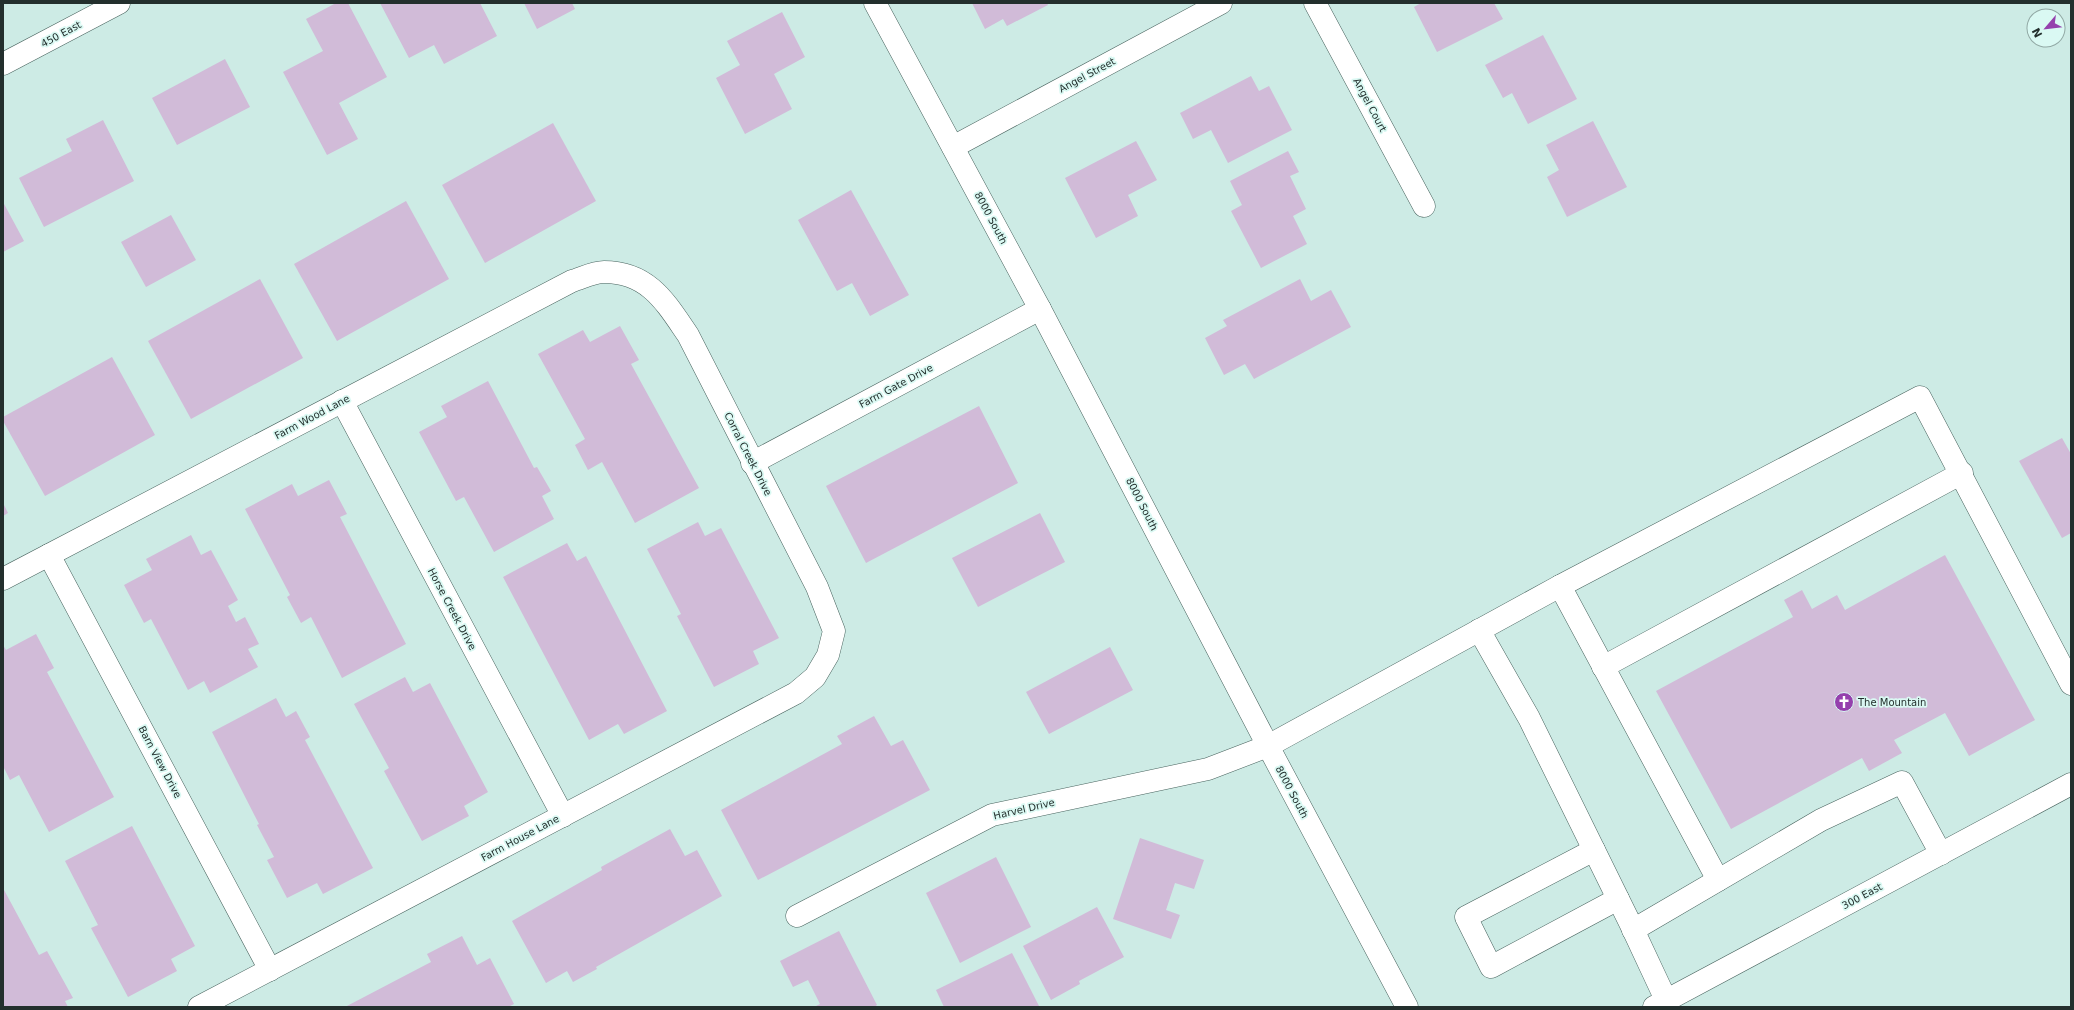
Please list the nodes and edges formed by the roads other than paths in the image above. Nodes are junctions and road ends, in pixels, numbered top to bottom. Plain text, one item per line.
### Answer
1 (119, 3) edge
2 (874, 3) edge
3 (1221, 3) edge
4 (1315, 3) edge
5 (3, 64) edge
6 (953, 147) junction
7 (1424, 206) dead end
8 (626, 275) joint
9 (1040, 309) junction
10 (342, 401) junction
11 (752, 463) junction
12 (1962, 473) junction
13 (49, 555) junction
14 (3, 579) edge
15 (1560, 586) junction
16 (1479, 630) junction
17 (828, 655) joint
18 (1603, 667) junction
19 (2071, 684) edge
20 (1268, 746) junction
21 (2071, 784) edge
22 (563, 816) junction
23 (1594, 850) junction
24 (1941, 854) junction
25 (1718, 880) junction
26 (1618, 899) junction
27 (797, 916) dead end
28 (1633, 930) junction
29 (270, 970) junction
30 (1660, 1004) edge
31 (199, 1007) edge
32 (1407, 1007) edge

1 - 5 street, 450 East
2 - 6 street, 8000 South
3 - 6 street, Angel Street
4 - 7 street, Angel Court
6 - 9 street, 8000 South
8 - 10 street, Farm Wood Lane
8 - 11 street, Corral Creek Drive
9 - 11 street, Farm Gate Drive
9 - 20 street, 8000 South
10 - 13 street, Farm Wood Lane
10 - 22 street, Horse Creek Drive
11 - 17 street, Corral Creek Drive
12 - 15 street, Harvel Drive
12 - 18 street
12 - 19 street
13 - 14 street, Farm Wood Lane
13 - 29 street, Barn View Drive
15 - 16 street, Harvel Drive
15 - 18 street
16 - 20 street, Harvel Drive
16 - 23 street
17 - 22 street, Farm House Lane
18 - 25 street
20 - 27 street, Harvel Drive
20 - 32 street, 8000 South
21 - 24 street, 300 East
22 - 29 street, Farm House Lane
23 - 26 street
23 - 26 street
24 - 25 street
24 - 30 street, 300 East
25 - 28 street
26 - 28 street
28 - 30 street
29 - 31 street, Farm House Lane

